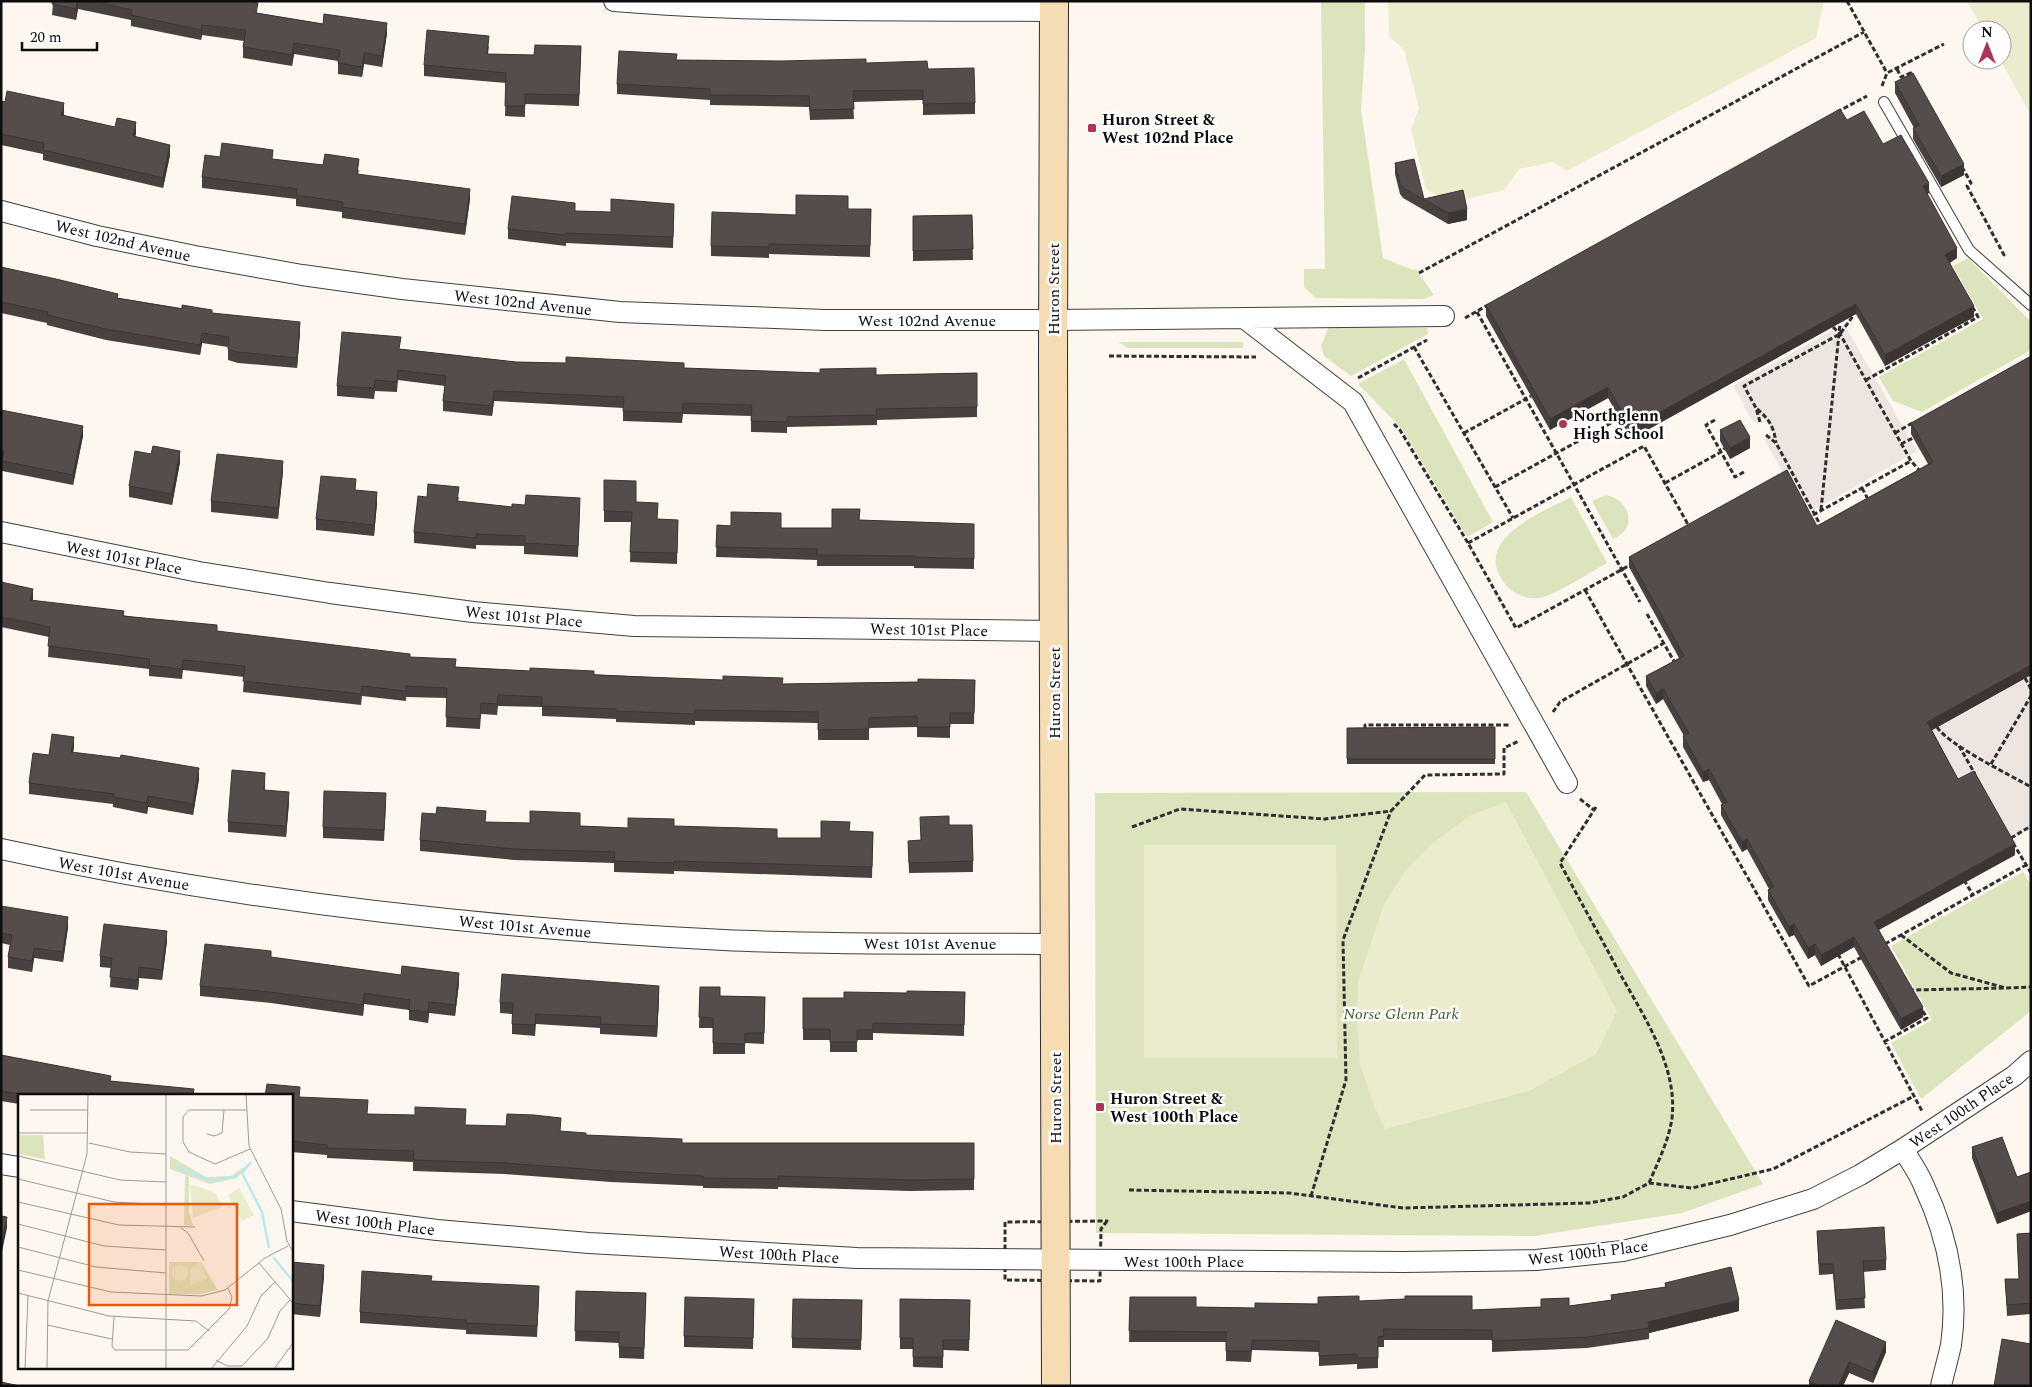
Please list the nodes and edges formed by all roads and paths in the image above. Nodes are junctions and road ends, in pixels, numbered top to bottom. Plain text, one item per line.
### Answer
1 (614, 1) edge
2 (1847, 1) edge
3 (1054, 6) edge
4 (1864, 32) junction
5 (1944, 44) dead end
6 (1897, 68) junction
7 (1887, 73) junction
8 (1916, 81) edge
9 (1880, 88) dead end
10 (1872, 93) dead end
11 (1884, 102) dead end
12 (1829, 117) edge
13 (1962, 166) edge
14 (1, 211) edge
15 (1972, 253) junction
16 (1419, 272) dead end
17 (1494, 303) edge
18 (1970, 303) edge
19 (2031, 305) edge
20 (1477, 312) junction
21 (1853, 316) edge
22 (1244, 318) junction
23 (1453, 318) joint
24 (1053, 320) junction
25 (1847, 320) edge
26 (1840, 324) edge
27 (1833, 327) edge
28 (1840, 334) junction
29 (1430, 338) dead end
30 (1414, 347) junction
31 (1504, 348) edge
32 (1499, 351) junction
33 (1109, 356) dead end
34 (1261, 357) dead end
35 (1354, 380) dead end
36 (1866, 380) junction
37 (1531, 396) edge
38 (1526, 399) junction
39 (1756, 408) junction
40 (1620, 418) edge
41 (1921, 418) edge
42 (1715, 420) dead end
43 (1760, 422) dead end
44 (1393, 424) dead end
45 (1464, 432) junction
46 (1895, 432) junction
47 (1766, 436) dead end
48 (1913, 438) edge
49 (1776, 443) junction
50 (1901, 444) junction
51 (1728, 445) edge
52 (1721, 452) junction
53 (1726, 452) edge
54 (1556, 454) junction
55 (1911, 461) junction
56 (1744, 472) dead end
57 (1924, 476) edge
58 (1796, 481) junction
59 (1665, 483) junction
60 (1574, 484) junction
61 (1790, 485) edge
62 (1495, 487) junction
63 (1862, 488) junction
64 (1872, 506) edge
65 (1821, 510) junction
66 (1814, 515) junction
67 (1513, 518) junction
68 (1808, 518) edge
69 (1692, 531) edge
70 (1, 532) edge
71 (1826, 535) edge
72 (1468, 543) junction
73 (1637, 562) edge
74 (1621, 570) junction
75 (1584, 590) junction
76 (1640, 602) dead end
77 (1648, 614) dead end
78 (1054, 631) junction
79 (1664, 643) junction
80 (1626, 664) junction
81 (1676, 665) edge
82 (2025, 678) edge
83 (2031, 690) edge
84 (2031, 696) edge
85 (1401, 724) junction
86 (1440, 724) junction
87 (1476, 724) junction
88 (1937, 728) edge
89 (1440, 732) edge
90 (1476, 732) edge
91 (1365, 733) edge
92 (1401, 733) edge
93 (1536, 734) junction
94 (1959, 746) junction
95 (1990, 764) junction
96 (1974, 772) junction
97 (1968, 776) edge
98 (1979, 780) edge
99 (1568, 783) dead end
100 (2031, 787) edge
101 (1596, 807) dead end
102 (1391, 811) junction
103 (2031, 826) edge
104 (1132, 827) dead end
105 (2006, 830) edge
106 (1731, 833) edge
107 (1725, 836) junction
108 (2011, 838) junction
109 (1, 849) edge
110 (2026, 865) junction
111 (2031, 873) edge
112 (1962, 877) edge
113 (1973, 895) junction
114 (1901, 935) junction
115 (1055, 944) junction
116 (1885, 944) junction
117 (1877, 948) edge
118 (1889, 951) edge
119 (1835, 953) edge
120 (1868, 953) edge
121 (1844, 967) junction
122 (1907, 982) edge
123 (2031, 987) edge
124 (2006, 988) junction
125 (1911, 990) junction
126 (1915, 997) edge
127 (1919, 1004) edge
128 (1884, 1042) junction
129 (2031, 1061) edge
130 (1914, 1096) junction
131 (1932, 1130) junction
132 (1903, 1149) junction
133 (1, 1164) edge
134 (18, 1167) edge
135 (1649, 1183) junction
136 (1129, 1190) dead end
137 (1311, 1196) junction
138 (292, 1211) edge
139 (1056, 1260) junction
140 (1056, 1386) edge
141 (1941, 1386) edge

1 - 3 street
2 - 4 path
3 - 24 main road, Huron Street
4 - 7 path
4 - 16 path
5 - 6 path
6 - 7 path
6 - 8 path
7 - 9 path
10 - 12 path
11 - 15 lane
13 - 15 path
14 - 24 street, West 102nd Avenue
15 - 19 lane
17 - 20 path
18 - 36 path
20 - 23 path
20 - 32 path
21 - 28 path
22 - 23 street, West 102nd Avenue
22 - 24 street, West 102nd Avenue
22 - 93 street
24 - 78 main road, Huron Street
25 - 28 path
26 - 28 path
27 - 28 path
28 - 36 path
28 - 39 path
28 - 65 path
29 - 30 path
30 - 35 path
30 - 45 path
31 - 32 path
32 - 38 path
33 - 34 path
36 - 46 path
37 - 38 path
38 - 45 path
38 - 54 path
39 - 43 path
39 - 49 path
40 - 54 path
41 - 46 path
42 - 52 path
44 - 72 path
45 - 62 path
46 - 50 path
47 - 49 path
48 - 50 path
49 - 58 path
50 - 55 path
51 - 52 path
52 - 53 path
52 - 56 path
52 - 59 path
54 - 60 path
54 - 62 path
55 - 57 path
55 - 63 path
58 - 61 path
58 - 66 path
59 - 60 path
59 - 69 path
60 - 67 path
60 - 74 path
62 - 67 path
63 - 64 path
63 - 65 path
65 - 66 path
66 - 68 path
66 - 71 path
67 - 72 path
70 - 78 street, West 101st Place
72 - 75 path
73 - 74 path
74 - 75 path
74 - 76 path
75 - 80 path
77 - 79 path
78 - 115 main road, Huron Street
79 - 80 path
79 - 81 path
80 - 93 path
80 - 107 path
82 - 83 path
84 - 95 path
85 - 86 path
85 - 91 path
85 - 92 path
86 - 87 path
86 - 89 path
87 - 90 path
87 - 93 path
88 - 94 path
93 - 99 street
93 - 102 path
94 - 95 path
94 - 96 path
95 - 100 path
96 - 97 path
96 - 98 path
101 - 135 path
102 - 104 path
102 - 137 path
103 - 108 path
105 - 108 path
106 - 107 path
107 - 121 path
108 - 110 path
109 - 115 street, West 101st Avenue
110 - 111 path
110 - 113 path
112 - 113 path
113 - 114 path
114 - 116 path
114 - 124 path
115 - 139 main road, Huron Street
116 - 117 path
116 - 118 path
119 - 121 path
120 - 121 path
121 - 128 path
122 - 125 path
123 - 124 path
124 - 125 path
125 - 126 path
127 - 128 path
128 - 130 path
129 - 131 street, West 100th Place
130 - 131 path
130 - 135 path
131 - 132 street, West 100th Place
132 - 139 street, West 100th Place
132 - 141 street
133 - 134 street
135 - 137 path
136 - 137 path
138 - 139 street, West 100th Place
139 - 140 main road, Huron Street

